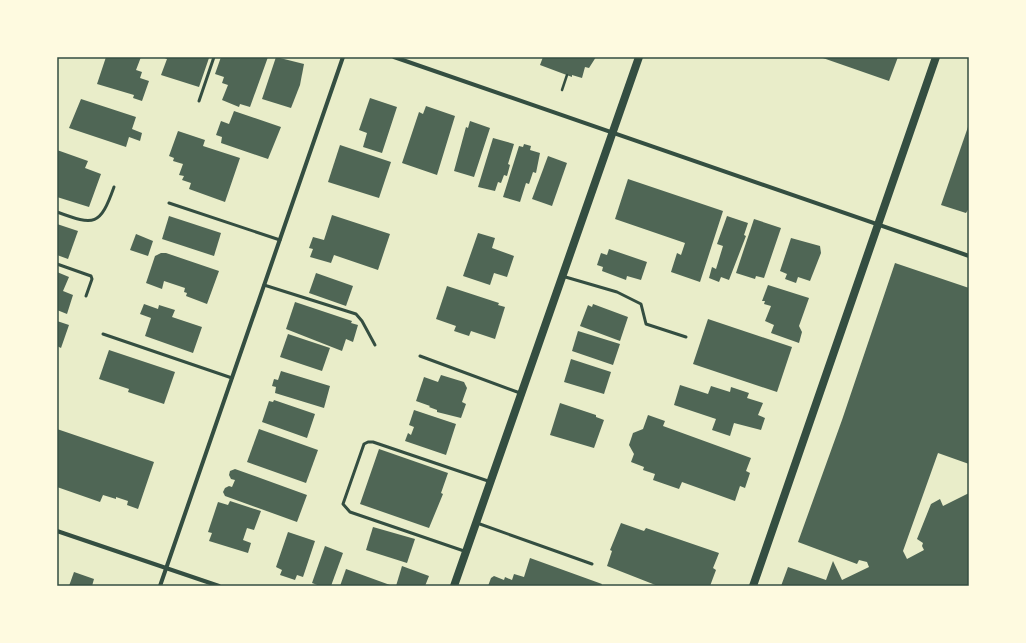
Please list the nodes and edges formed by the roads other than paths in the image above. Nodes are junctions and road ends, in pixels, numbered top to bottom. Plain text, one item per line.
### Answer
1 (214, 57) edge
2 (343, 57) edge
3 (394, 57) edge
4 (639, 57) edge
5 (936, 57) edge
6 (198, 101) dead end
7 (612, 133) junction
8 (114, 187) dead end
9 (168, 203) dead end
10 (57, 212) edge
11 (878, 224) junction
12 (280, 240) junction
13 (969, 256) edge
14 (57, 264) edge
15 (562, 276) junction
16 (264, 285) junction
17 (86, 296) dead end
18 (103, 334) dead end
19 (686, 337) dead end
20 (375, 345) dead end
21 (420, 356) dead end
22 (232, 378) junction
23 (522, 393) junction
24 (491, 482) junction
25 (476, 523) junction
26 (57, 531) edge
27 (466, 552) junction
28 (592, 564) dead end
29 (166, 568) junction
30 (160, 586) edge
31 (219, 586) edge
32 (454, 586) edge
33 (752, 586) edge

1 - 6 lane
2 - 12 street
3 - 7 street
4 - 7 main road
5 - 11 main road
7 - 11 street
7 - 15 main road
8 - 10 lane
9 - 12 lane
11 - 13 street
11 - 33 main road
12 - 16 street
14 - 17 lane
15 - 19 lane
15 - 23 main road
16 - 20 lane
16 - 22 street
18 - 22 lane
21 - 23 lane
22 - 29 street
23 - 24 main road
24 - 25 main road
24 - 27 lane
25 - 27 main road
25 - 28 lane
26 - 29 street
27 - 32 main road
29 - 30 street
29 - 31 street

